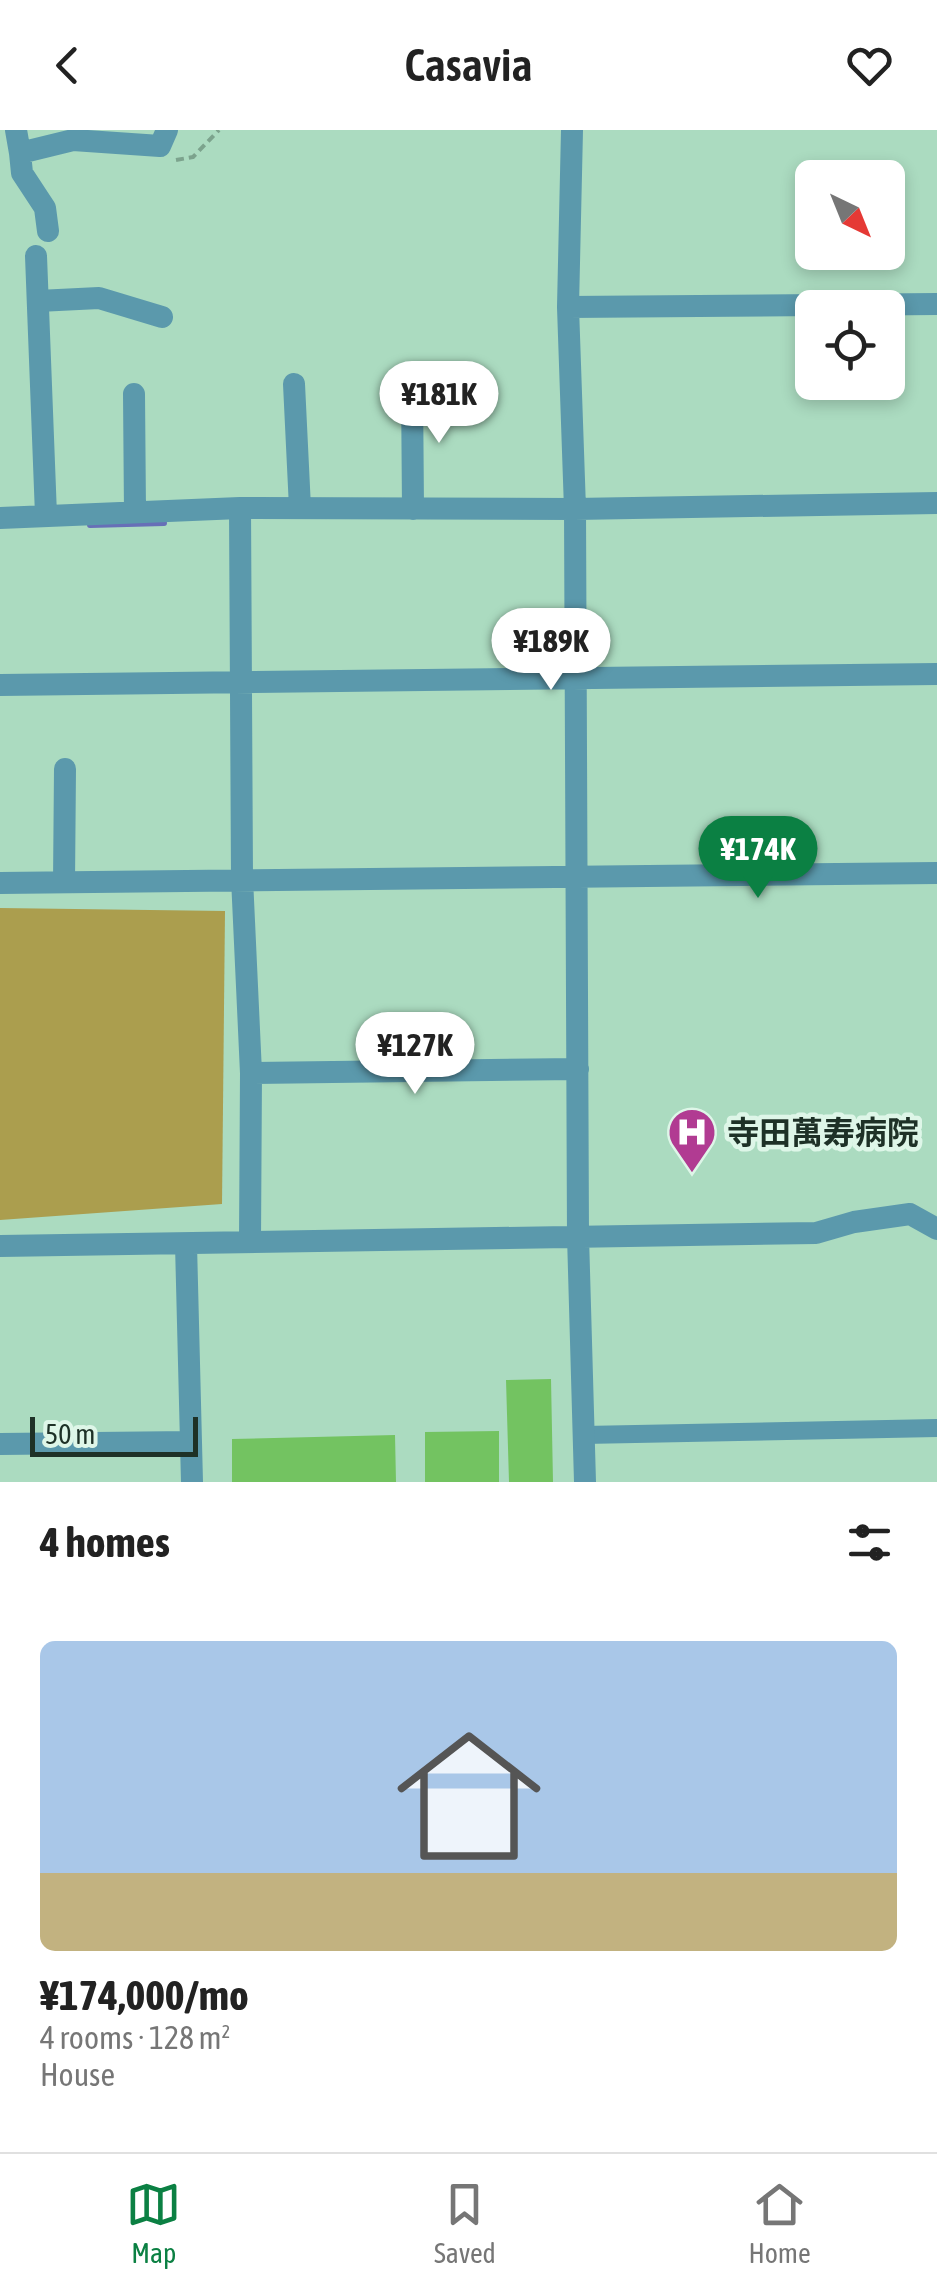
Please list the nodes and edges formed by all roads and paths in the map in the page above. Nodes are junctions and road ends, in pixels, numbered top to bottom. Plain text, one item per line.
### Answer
1 (167, 130) edge
2 (572, 130) edge
3 (18, 142) edge
4 (48, 231) dead end
5 (36, 256) dead end
6 (38, 300) junction
7 (937, 304) edge
8 (568, 307) junction
9 (162, 317) dead end
10 (294, 384) dead end
11 (412, 385) dead end
12 (134, 394) dead end
13 (937, 503) edge
14 (240, 508) junction
15 (300, 508) junction
16 (413, 508) junction
17 (575, 509) junction
18 (134, 512) junction
19 (46, 515) junction
20 (0, 518) edge
21 (937, 674) edge
22 (577, 678) junction
23 (242, 684) junction
24 (0, 686) edge
25 (65, 769) dead end
26 (937, 873) edge
27 (578, 876) junction
28 (242, 878) junction
29 (64, 882) junction
30 (0, 884) edge
31 (578, 1069) junction
32 (251, 1073) junction
33 (937, 1229) edge
34 (578, 1236) junction
35 (250, 1241) junction
36 (186, 1244) junction
37 (0, 1246) edge
38 (937, 1428) edge
39 (584, 1435) junction
40 (190, 1442) junction
41 (0, 1444) edge
42 (192, 1482) edge
43 (586, 1482) edge

1 - 3 street
2 - 8 street
3 - 4 street
5 - 6 street
6 - 9 street
6 - 19 street
7 - 8 street
8 - 17 street
10 - 15 street
11 - 16 street
12 - 18 street
13 - 17 street
14 - 15 street
14 - 18 street
14 - 23 street
15 - 16 street
16 - 17 street
17 - 22 street
18 - 19 street
19 - 20 street
21 - 22 street
22 - 23 street
22 - 27 street
23 - 24 street
23 - 28 street
25 - 29 street
26 - 27 street
27 - 28 street
27 - 31 street
28 - 29 street
28 - 32 street
29 - 30 street
31 - 32 street
31 - 34 street
32 - 35 street
33 - 34 street
34 - 35 street
34 - 39 street
35 - 36 street
36 - 37 street
36 - 40 street
38 - 39 street
39 - 43 street
40 - 41 street
40 - 42 street

